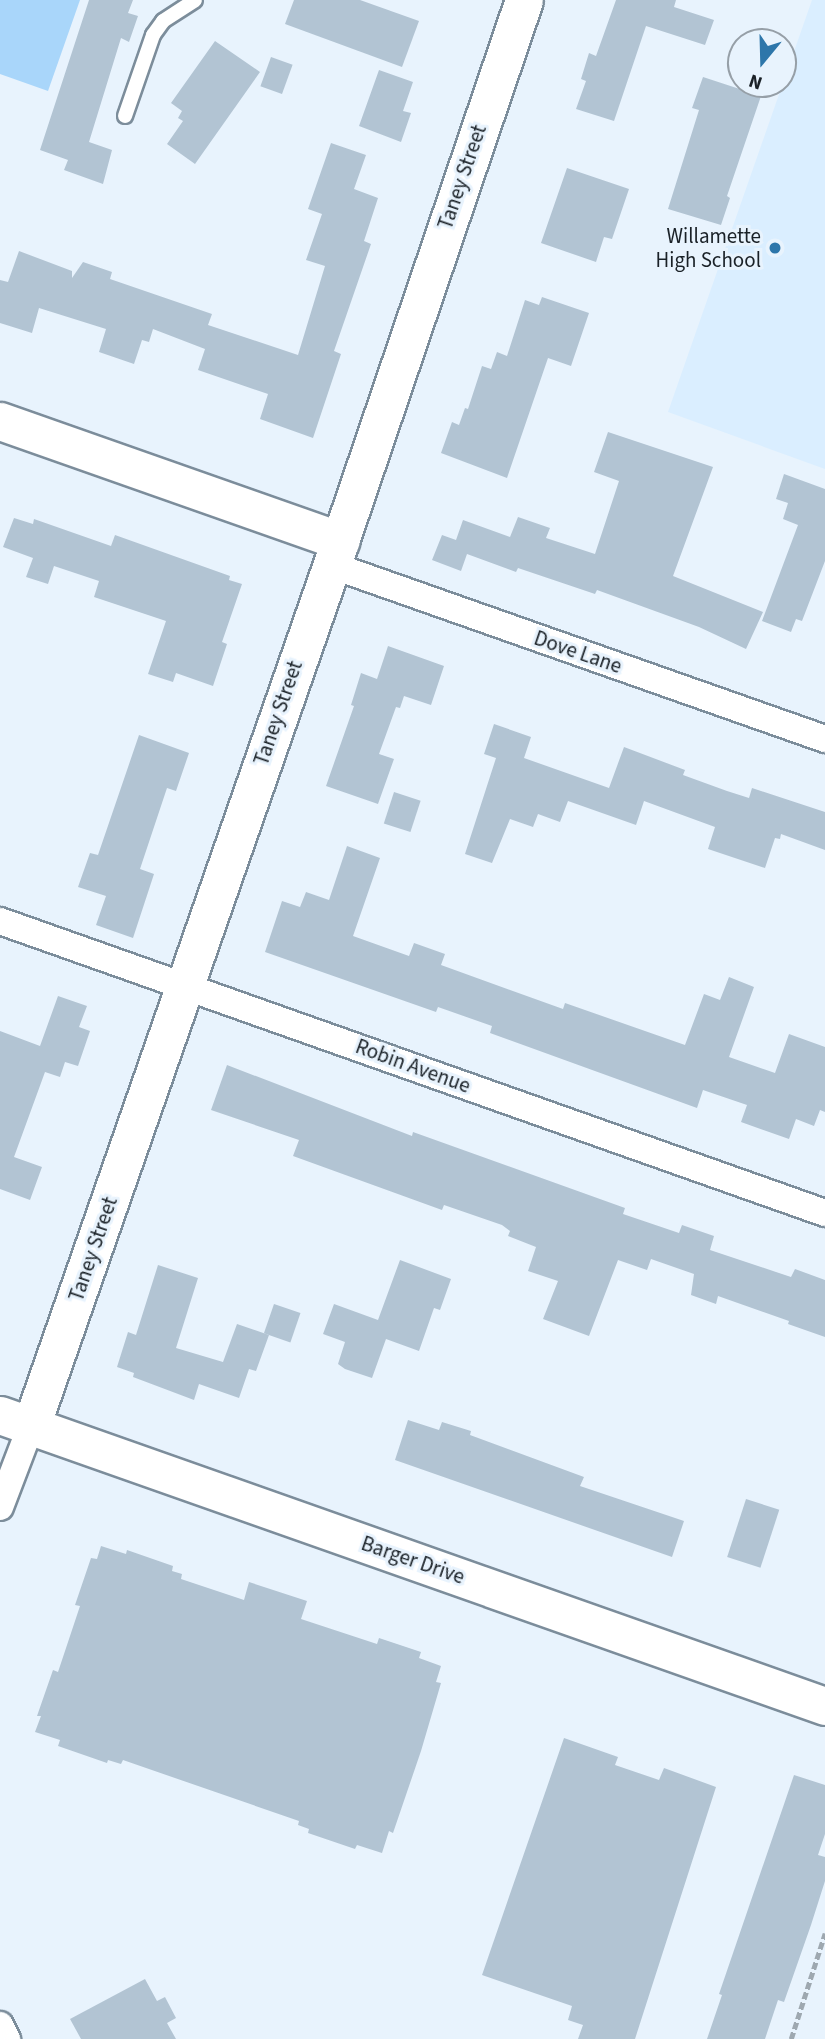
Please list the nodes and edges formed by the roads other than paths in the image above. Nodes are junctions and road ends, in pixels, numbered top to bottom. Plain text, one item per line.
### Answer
1 (195, 0) edge
2 (524, 0) edge
3 (125, 116) dead end
4 (0, 421) edge
5 (335, 553) junction
6 (825, 738) edge
7 (0, 921) edge
8 (185, 985) junction
9 (825, 1213) edge
10 (15, 1420) edge
11 (0, 1507) edge
12 (825, 1706) edge
13 (0, 2025) edge
14 (7, 2039) edge

1 - 3 lane
2 - 5 street, Taney Street
4 - 5 street, Dove Lane
5 - 6 street, Dove Lane
5 - 8 street, Taney Street
7 - 8 street, Robin Avenue
8 - 9 street, Robin Avenue
8 - 10 street, Taney Street
10 - 11 street
10 - 12 street, Barger Drive
13 - 14 street

